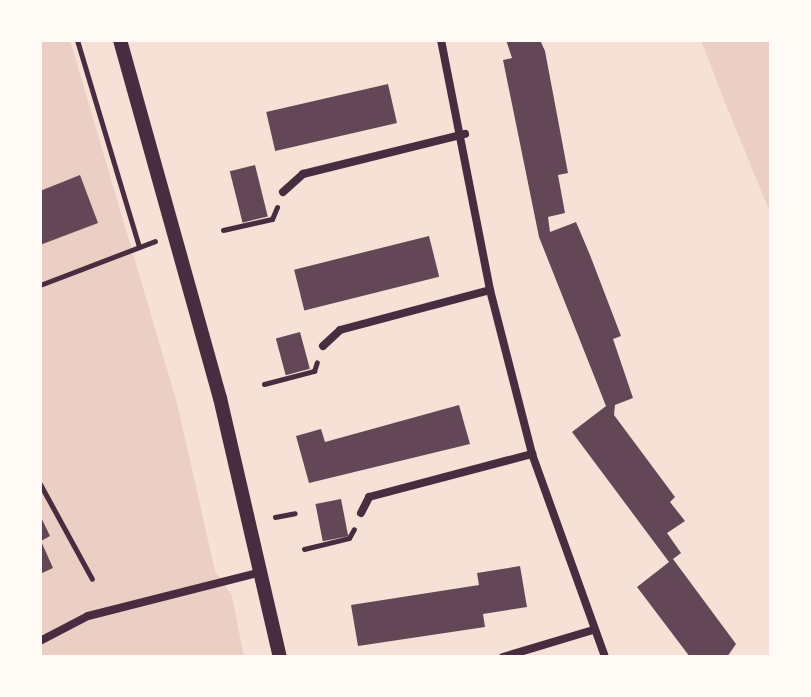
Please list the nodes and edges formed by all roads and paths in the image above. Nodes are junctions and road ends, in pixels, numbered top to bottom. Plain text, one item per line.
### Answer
1 (77, 40) edge
2 (120, 40) edge
3 (441, 40) edge
4 (465, 134) junction
5 (283, 192) joint
6 (223, 230) dead end
7 (174, 233) junction
8 (139, 247) junction
9 (40, 285) edge
10 (490, 290) junction
11 (323, 346) joint
12 (264, 384) dead end
13 (532, 454) junction
14 (40, 484) edge
15 (295, 513) dead end
16 (361, 513) joint
17 (275, 517) dead end
18 (304, 549) dead end
19 (263, 572) junction
20 (92, 579) dead end
21 (593, 630) junction
22 (40, 641) edge
23 (280, 657) edge
24 (503, 657) edge
25 (605, 657) edge

1 - 8 path
2 - 7 street
3 - 4 street
4 - 5 street
4 - 10 street
5 - 6 path
7 - 8 path
7 - 19 street
8 - 9 path
10 - 11 street
10 - 13 street
11 - 12 path
13 - 16 street
13 - 21 street
14 - 20 path
15 - 17 path
16 - 18 path
19 - 22 street
19 - 23 street
21 - 24 street
21 - 25 street

